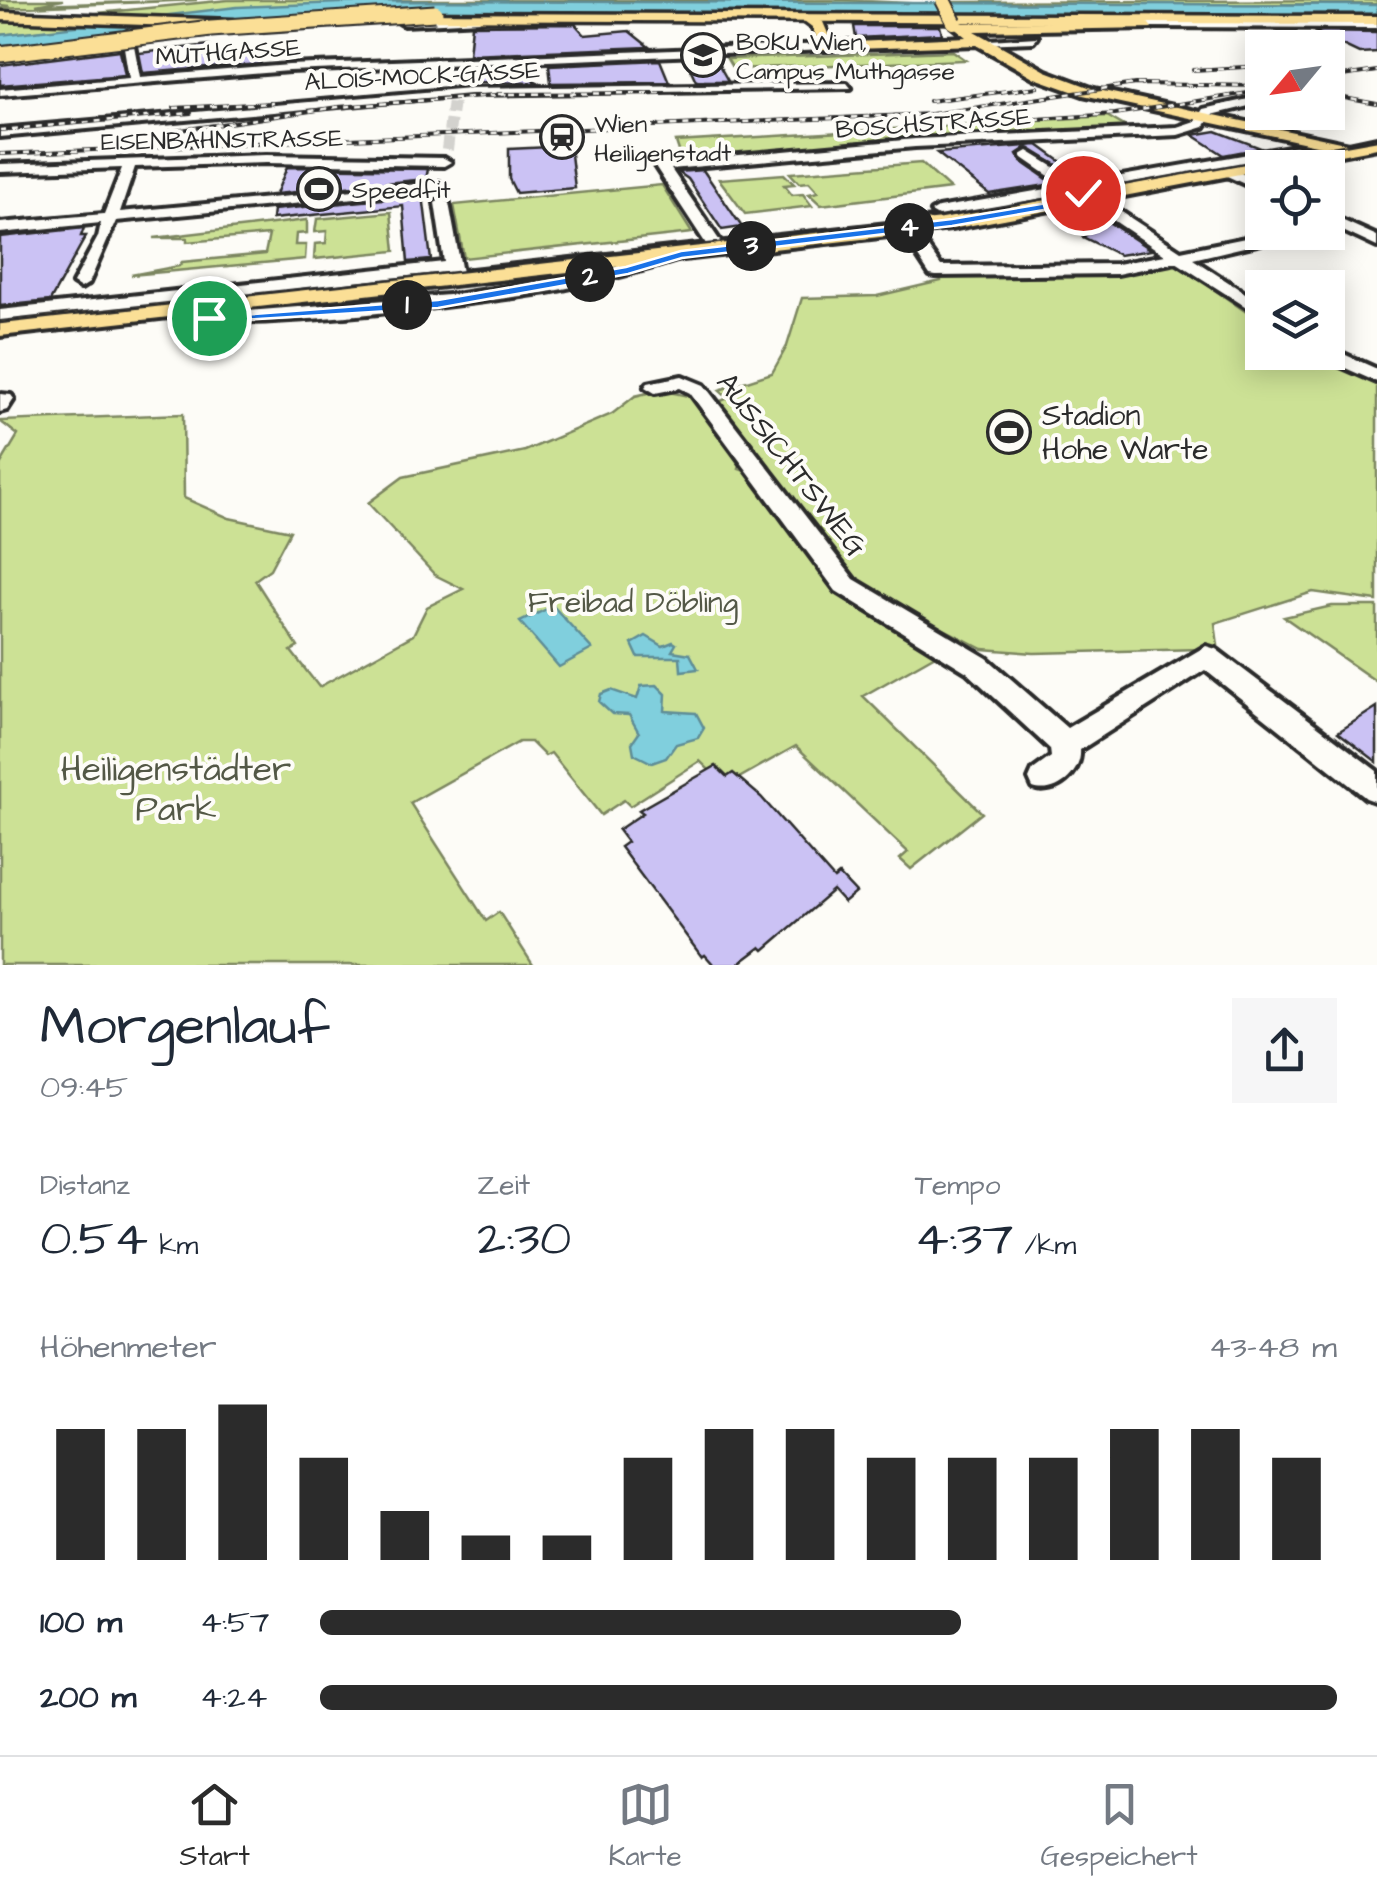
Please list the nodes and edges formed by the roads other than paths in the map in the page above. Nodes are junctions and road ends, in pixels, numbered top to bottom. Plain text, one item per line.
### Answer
1 (64, 0) edge
2 (922, 0) edge
3 (942, 0) edge
4 (72, 1) edge
5 (955, 1) edge
6 (153, 4) dead end
7 (218, 6) dead end
8 (0, 11) edge
9 (44, 11) junction
10 (546, 15) junction
11 (803, 19) junction
12 (463, 20) junction
13 (1326, 21) junction
14 (402, 22) junction
15 (954, 23) junction
16 (1377, 23) edge
17 (1146, 25) junction
18 (462, 33) dead end
19 (127, 35) junction
20 (1033, 39) dead end
21 (978, 41) junction
22 (461, 46) dead end
23 (827, 46) junction
24 (0, 52) edge
25 (460, 61) junction
26 (135, 80) junction
27 (456, 82) tunnel mouth
28 (848, 86) dead end
29 (0, 92) edge
30 (1245, 104) edge
31 (1204, 120) junction
32 (1178, 131) junction
33 (0, 132) edge
34 (1377, 132) edge
35 (1004, 139) junction
36 (1328, 142) junction
37 (1377, 142) edge
38 (1351, 148) junction
39 (1377, 156) edge
40 (131, 161) junction
41 (0, 168) edge
42 (1238, 168) junction
43 (1245, 174) edge
44 (1085, 194) junction
45 (441, 195) junction
46 (111, 217) junction
47 (0, 228) edge
48 (907, 228) junction
49 (1345, 228) edge
50 (1377, 242) edge
51 (1245, 244) edge
52 (718, 250) junction
53 (681, 254) junction
54 (1182, 258) junction
55 (454, 273) junction
56 (1245, 300) edge
57 (72, 301) junction
58 (168, 312) junction
59 (0, 316) edge
60 (0, 330) edge
61 (1345, 361) edge
62 (1377, 376) edge
63 (655, 387) dead end
64 (1065, 744) junction
65 (1044, 779) dead end
66 (1377, 790) edge

1 - 9 highway
2 - 5 highway
3 - 15 main road, bridge
4 - 9 highway
6 - 8 highway
7 - 24 highway, bridge
8 - 9 highway
9 - 10 highway, bridge
10 - 11 highway
10 - 14 highway
11 - 12 street
11 - 15 highway
11 - 23 main road
11 - 24 highway, bridge
12 - 14 street
12 - 18 street
13 - 15 highway
13 - 16 highway
13 - 17 highway
14 - 19 street
15 - 17 main road
15 - 21 main road
16 - 17 street
19 - 24 street
19 - 26 street
20 - 21 street
21 - 23 main road
21 - 31 main road
22 - 25 street
23 - 25 street, MUTHGASSE
25 - 26 street, MUTHGASSE
25 - 27 street
26 - 29 street, MUTHGASSE
28 - 33 street, ALOIS-MOCK-GASSE
30 - 31 street, BOSCHSTRASSE
31 - 32 street, BOSCHSTRASSE
31 - 36 main road
32 - 35 street, BOSCHSTRASSE
32 - 42 street
34 - 36 main road
35 - 44 street
35 - 52 street, BOSCHSTRASSE
36 - 38 main road
36 - 42 main road
37 - 38 main road
38 - 39 main road
38 - 42 main road
40 - 41 street, EISENBAHNSTRASSE
40 - 45 street, EISENBAHNSTRASSE
40 - 46 street
42 - 43 street
42 - 44 main road
44 - 48 main road
44 - 54 street
45 - 46 street
45 - 55 street
46 - 47 street
46 - 57 street
48 - 52 main road
48 - 54 street
49 - 50 street
51 - 54 street
52 - 53 main road
53 - 55 main road
53 - 58 street
54 - 56 street
55 - 57 street
55 - 58 main road
57 - 58 main road
57 - 59 street
57 - 60 main road
61 - 62 street
63 - 64 street, AUSSICHTSWEG
64 - 65 street
64 - 66 street

